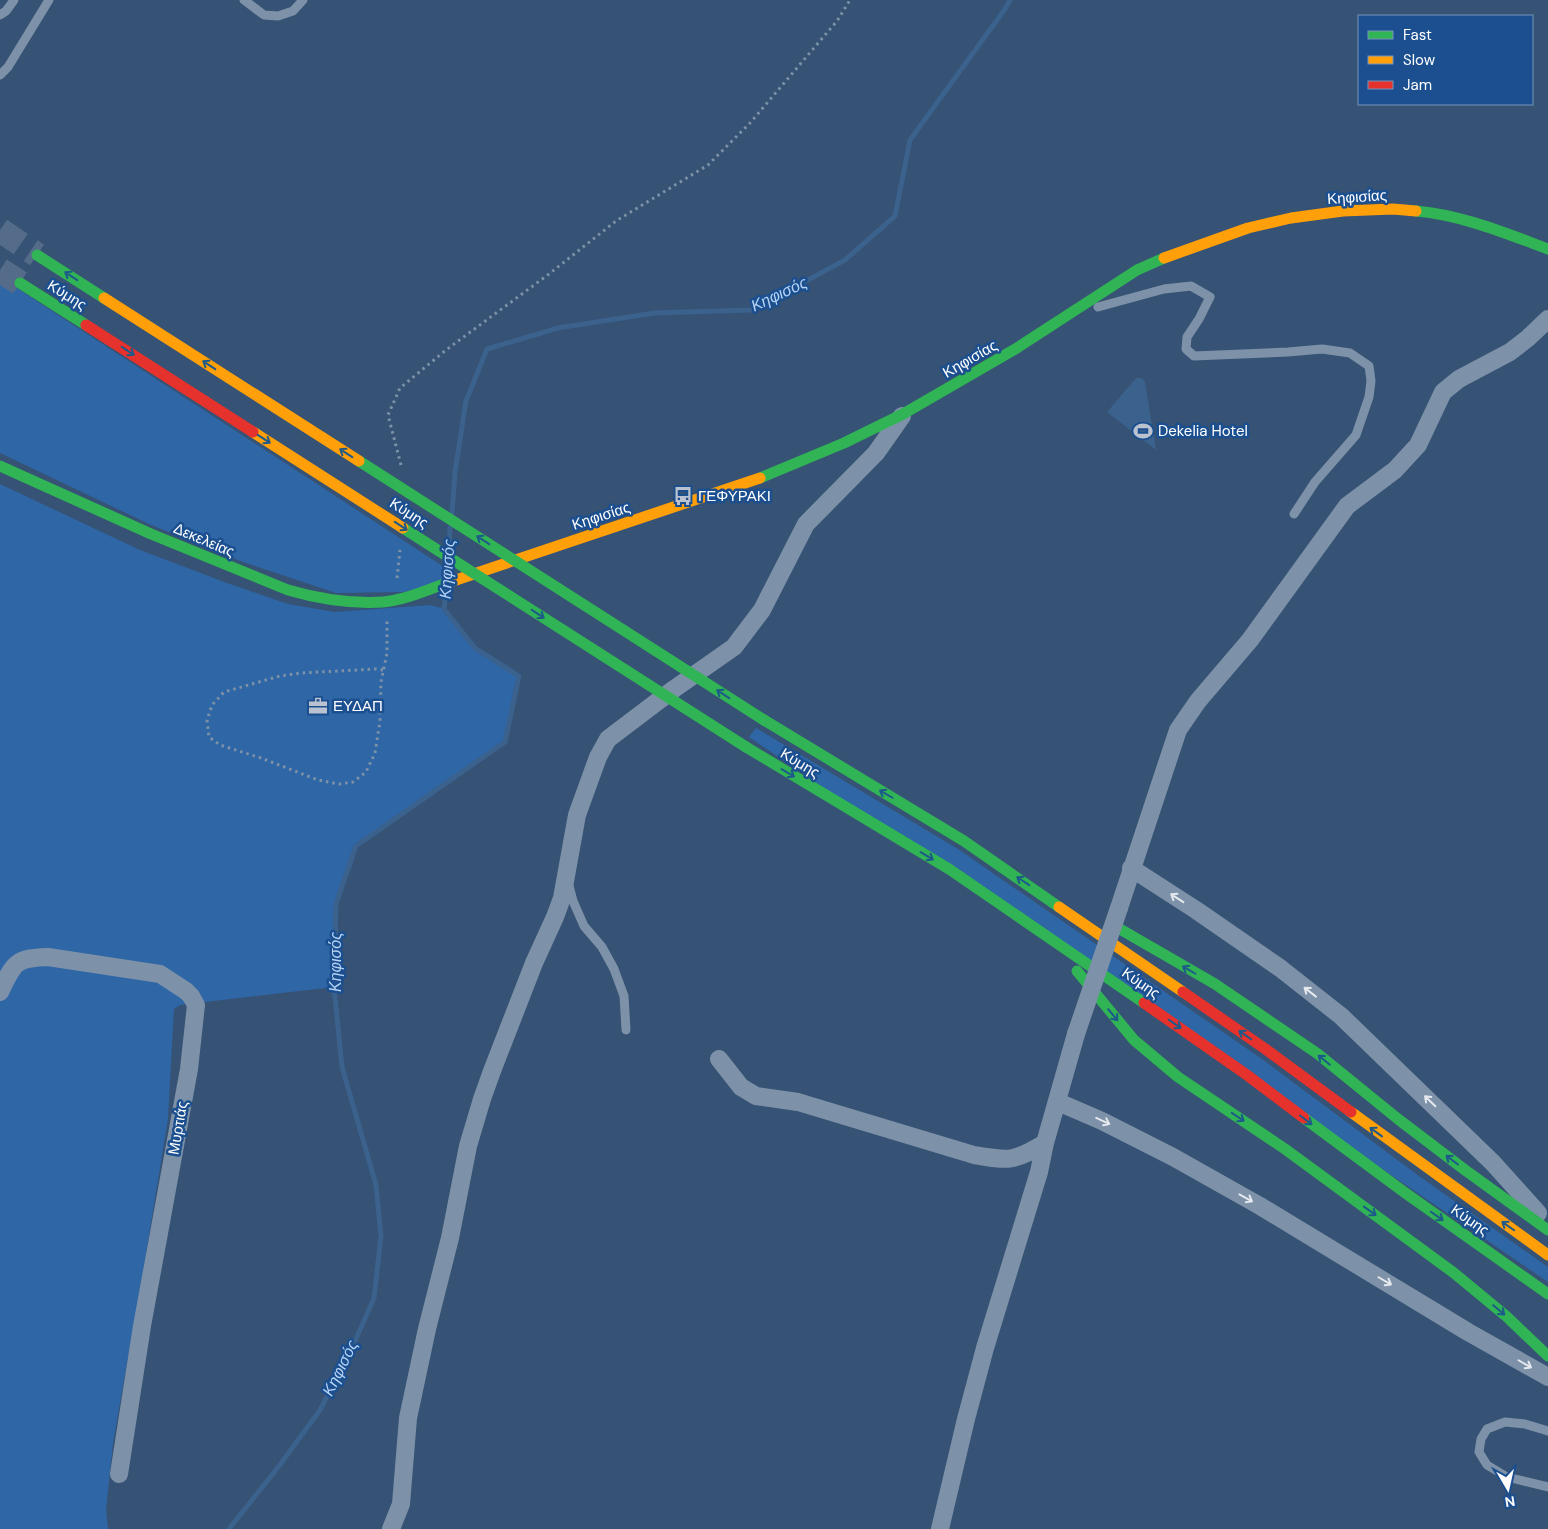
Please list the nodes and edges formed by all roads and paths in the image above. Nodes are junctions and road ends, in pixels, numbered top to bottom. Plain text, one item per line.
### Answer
1 (14, 0) edge
2 (50, 0) edge
3 (244, 0) edge
4 (303, 0) edge
5 (850, 0) edge
6 (0, 15) edge
7 (0, 75) edge
8 (1548, 249) edge
9 (37, 255) tunnel mouth
10 (20, 283) tunnel mouth
11 (1070, 314) junction
12 (1548, 319) edge
13 (904, 414) junction
14 (0, 466) edge
15 (402, 468) dead end
16 (1294, 514) dead end
17 (400, 550) dead end
18 (406, 597) joint
19 (384, 602) junction
20 (383, 670) junction
21 (1131, 868) junction
22 (567, 874) junction
23 (1063, 908) junction
24 (1048, 936) junction
25 (0, 992) edge
26 (626, 1030) dead end
27 (719, 1059) dead end
28 (1058, 1102) junction
29 (1046, 1143) junction
30 (1548, 1225) edge
31 (1548, 1230) edge
32 (1548, 1254) edge
33 (1548, 1294) edge
34 (1548, 1356) edge
35 (1548, 1377) edge
36 (1548, 1431) edge
37 (119, 1474) dead end
38 (1548, 1487) edge
39 (391, 1529) edge
40 (940, 1529) edge

1 - 6 lane
2 - 7 lane
3 - 4 lane
5 - 15 path
8 - 11 main road, Κηφισίας
23 -> 9 main road, Κύμης, bridge
10 -> 24 main road, Κύμης, bridge
11 - 13 main road, Κηφισίας
11 - 16 lane
12 - 21 street
13 - 18 main road, Κηφισίας
13 - 22 street
14 - 19 main road, Δεκελείας
17 - 19 path
18 - 19 main road, Δεκελείας
19 - 20 path
20 - 20 path
21 - 28 street, bridge
30 -> 21 street
22 - 26 lane
22 - 39 street
31 -> 23 main road
32 -> 23 main road, Κύμης
24 -> 33 main road, Κύμης
24 -> 34 main road
25 - 37 street, Μυρτιάς
27 - 29 street
28 - 29 street
28 -> 35 street
29 - 40 street
36 - 38 lane

